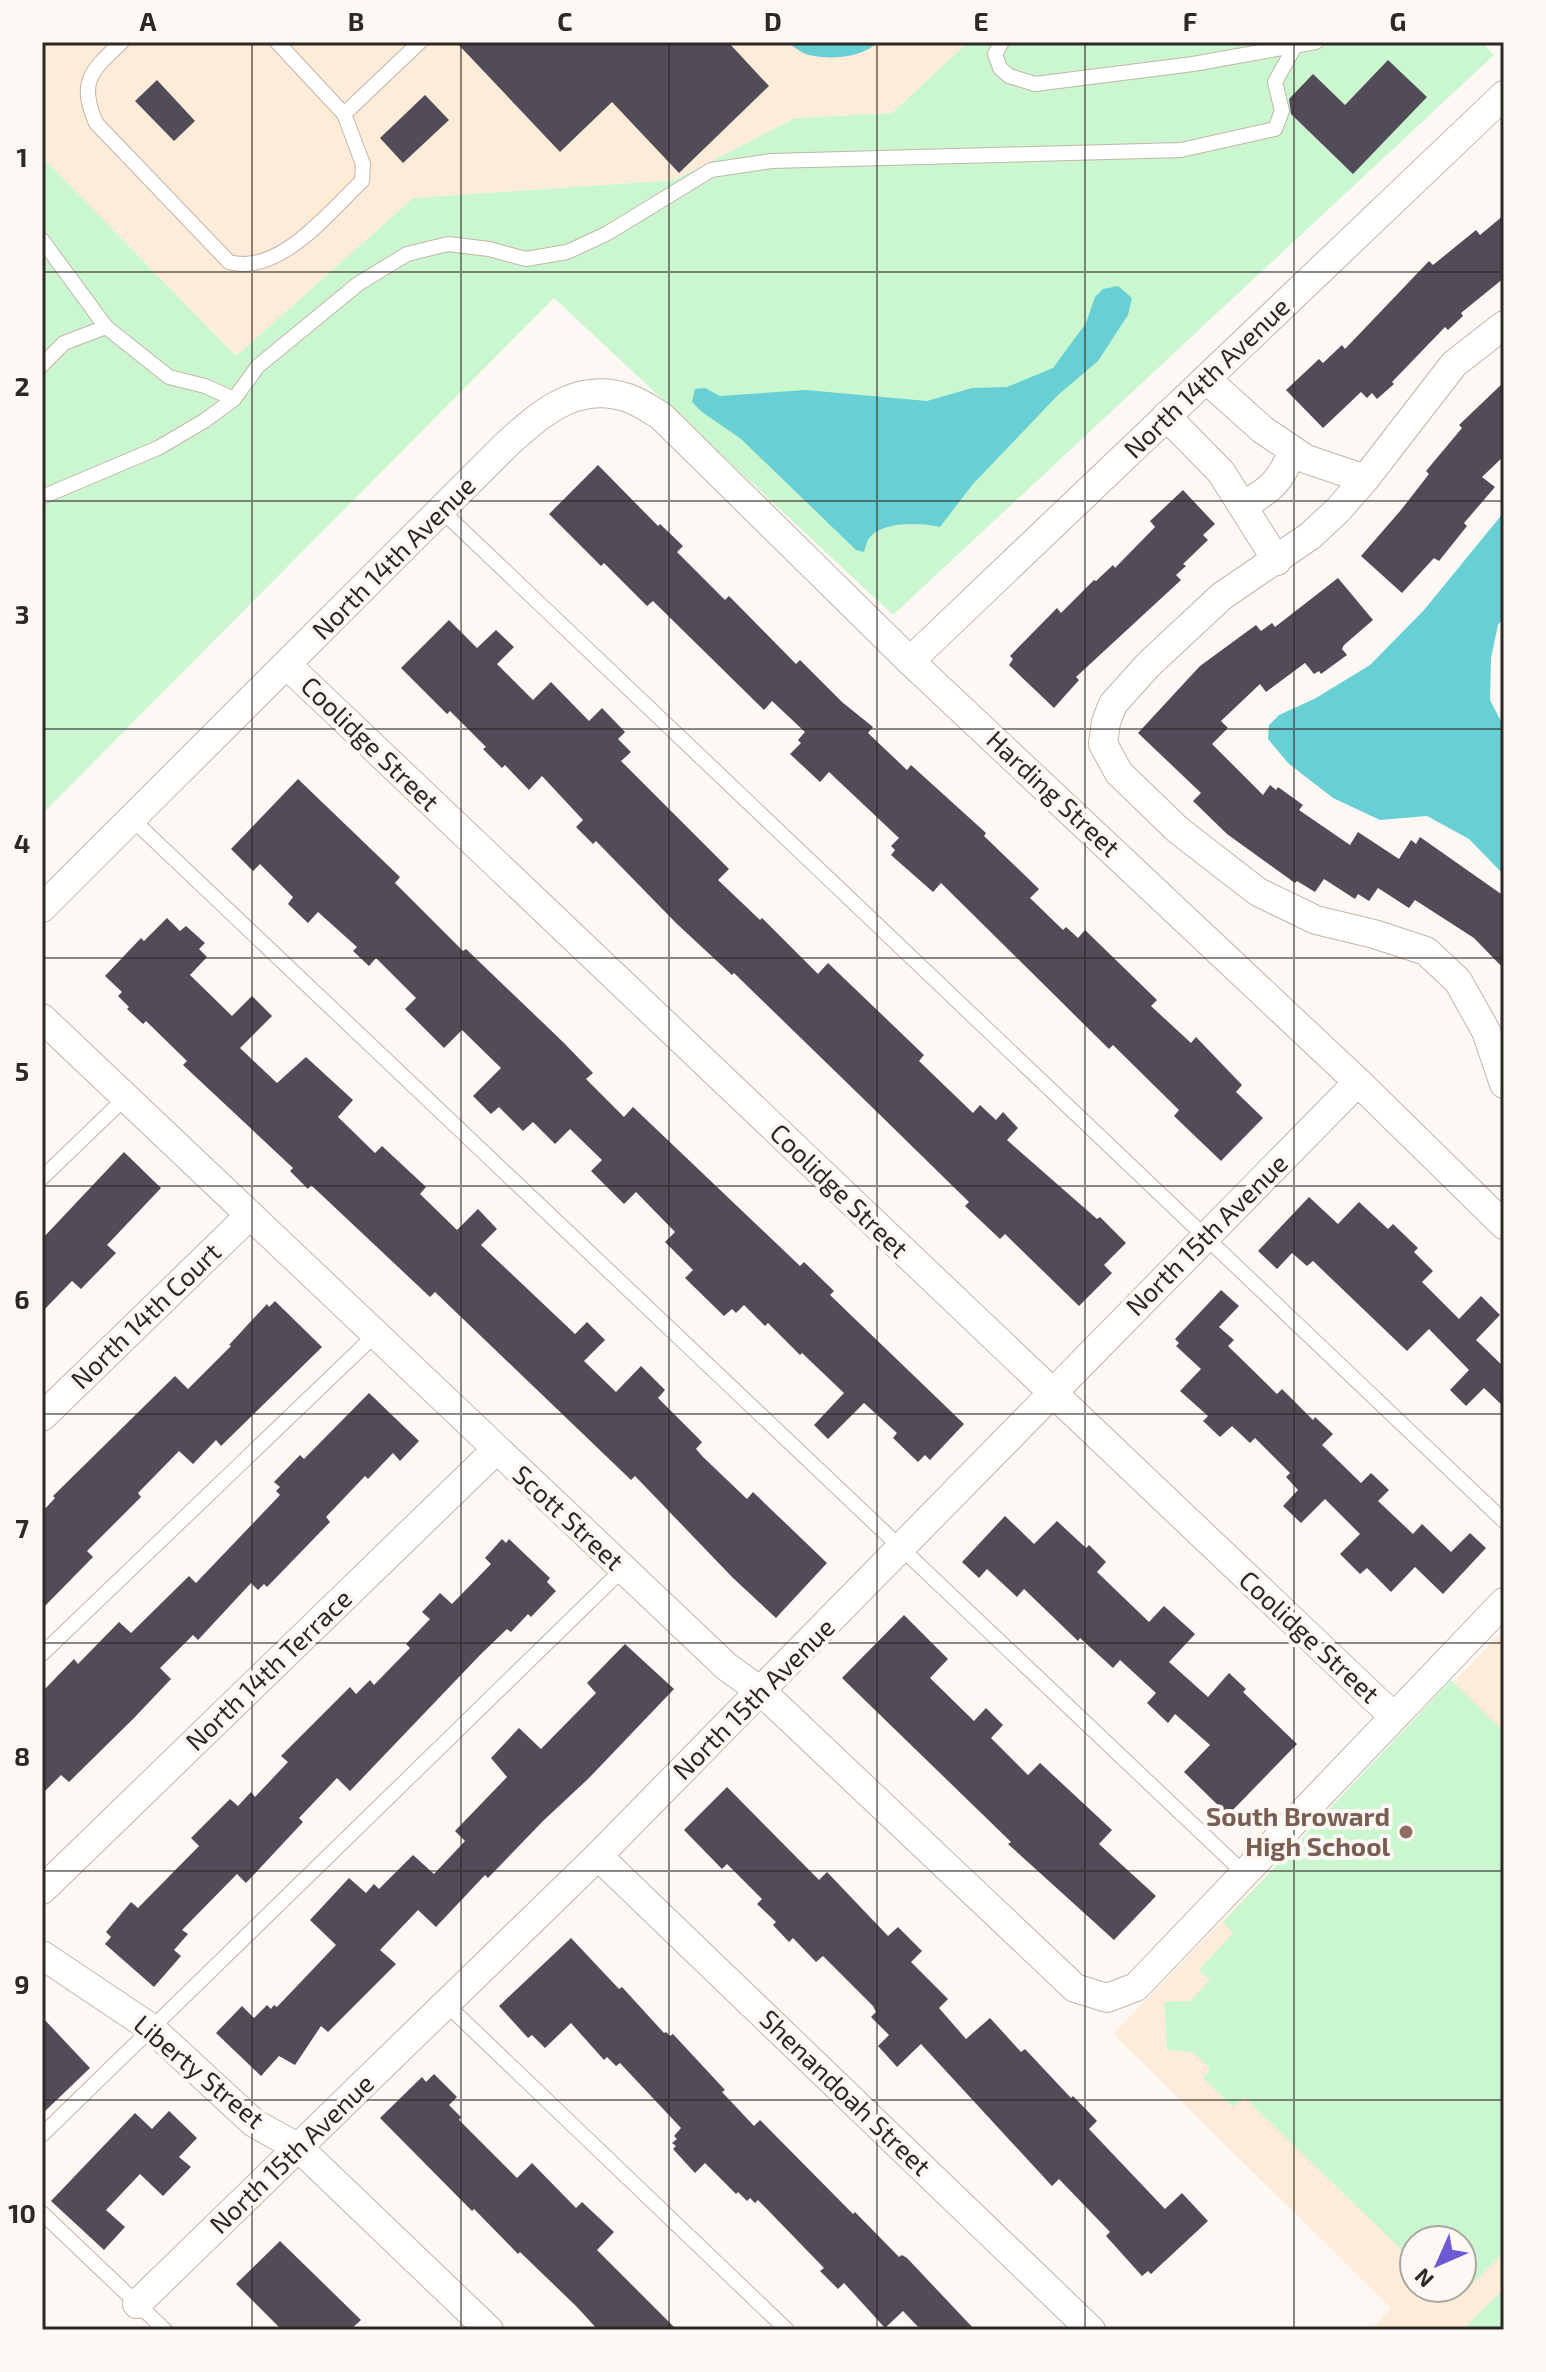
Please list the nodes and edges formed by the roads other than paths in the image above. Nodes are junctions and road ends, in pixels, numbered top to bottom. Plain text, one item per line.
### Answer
1 (122, 42) edge
2 (277, 42) edge
3 (420, 42) edge
4 (1002, 42) edge
5 (1316, 42) edge
6 (1294, 48) junction
7 (1504, 95) edge
8 (344, 114) junction
9 (42, 240) edge
10 (1504, 325) edge
11 (106, 327) junction
12 (42, 365) edge
13 (1206, 379) junction
14 (587, 395) joint
15 (234, 399) junction
16 (1166, 416) junction
17 (1293, 451) junction
18 (1365, 479) junction
19 (42, 497) edge
20 (1244, 505) junction
21 (441, 510) junction
22 (1277, 561) junction
23 (910, 661) junction
24 (287, 665) junction
25 (132, 819) junction
26 (42, 908) edge
27 (42, 1018) edge
28 (1358, 1082) junction
29 (1504, 1084) edge
30 (126, 1097) junction
31 (42, 1178) edge
32 (250, 1215) junction
33 (1504, 1225) edge
34 (1205, 1237) junction
35 (375, 1335) junction
36 (1051, 1393) junction
37 (42, 1417) edge
38 (496, 1450) junction
39 (1504, 1521) edge
40 (901, 1548) junction
41 (623, 1569) junction
42 (1504, 1602) edge
43 (42, 1654) edge
44 (762, 1692) junction
45 (1393, 1716) junction
46 (598, 1856) junction
47 (1244, 1873) junction
48 (42, 1890) edge
49 (42, 1955) edge
50 (446, 2004) junction
51 (151, 2028) junction
52 (42, 2135) edge
53 (299, 2148) junction
54 (42, 2213) edge
55 (137, 2304) junction
56 (165, 2330) edge
57 (489, 2330) edge
58 (787, 2330) edge
59 (1091, 2330) edge

1 - 8 lane
2 - 8 lane
3 - 8 lane
4 - 6 lane
5 - 6 lane
6 - 15 lane
7 - 13 street, North 14th Avenue
9 - 11 lane
10 - 18 street
11 - 12 lane
11 - 15 lane
13 - 16 street, North 14th Avenue
13 - 17 street
14 - 21 street, North 14th Avenue
14 - 23 street, Harding Street
15 - 19 lane
16 - 20 street
16 - 23 street, North 14th Avenue
17 - 18 street
17 - 20 street
18 - 22 street
20 - 22 street
21 - 24 street, North 14th Avenue
21 - 34 lane
22 - 29 street
23 - 28 street, Harding Street
24 - 25 street, North 14th Avenue
24 - 36 street, Coolidge Street
25 - 26 street, North 14th Avenue
25 - 40 lane
27 - 30 street, Scott Street
28 - 33 street, Harding Street
28 - 34 street, North 15th Avenue
30 - 31 lane
30 - 32 street, Scott Street
32 - 35 street, Scott Street
32 - 37 street, North 14th Court
34 - 36 street, North 15th Avenue
34 - 39 lane
35 - 38 street, Scott Street
35 - 43 lane
36 - 40 street, North 15th Avenue
36 - 45 street, Coolidge Street
38 - 41 street, Scott Street
38 - 48 street, North 14th Terrace
40 - 44 street, North 15th Avenue
40 - 47 lane
41 - 44 street, Scott Street
41 - 51 lane
42 - 45 street
44 - 46 street, North 15th Avenue
44 - 47 street, Scott Street
45 - 47 street
46 - 50 street, North 15th Avenue
46 - 59 street, Shenandoah Street
49 - 51 street, Liberty Street
50 - 53 street, North 15th Avenue
50 - 58 lane
51 - 52 lane
51 - 53 street, Liberty Street
53 - 55 street, North 15th Avenue
53 - 57 street, Liberty Street
54 - 55 lane
55 - 56 lane

